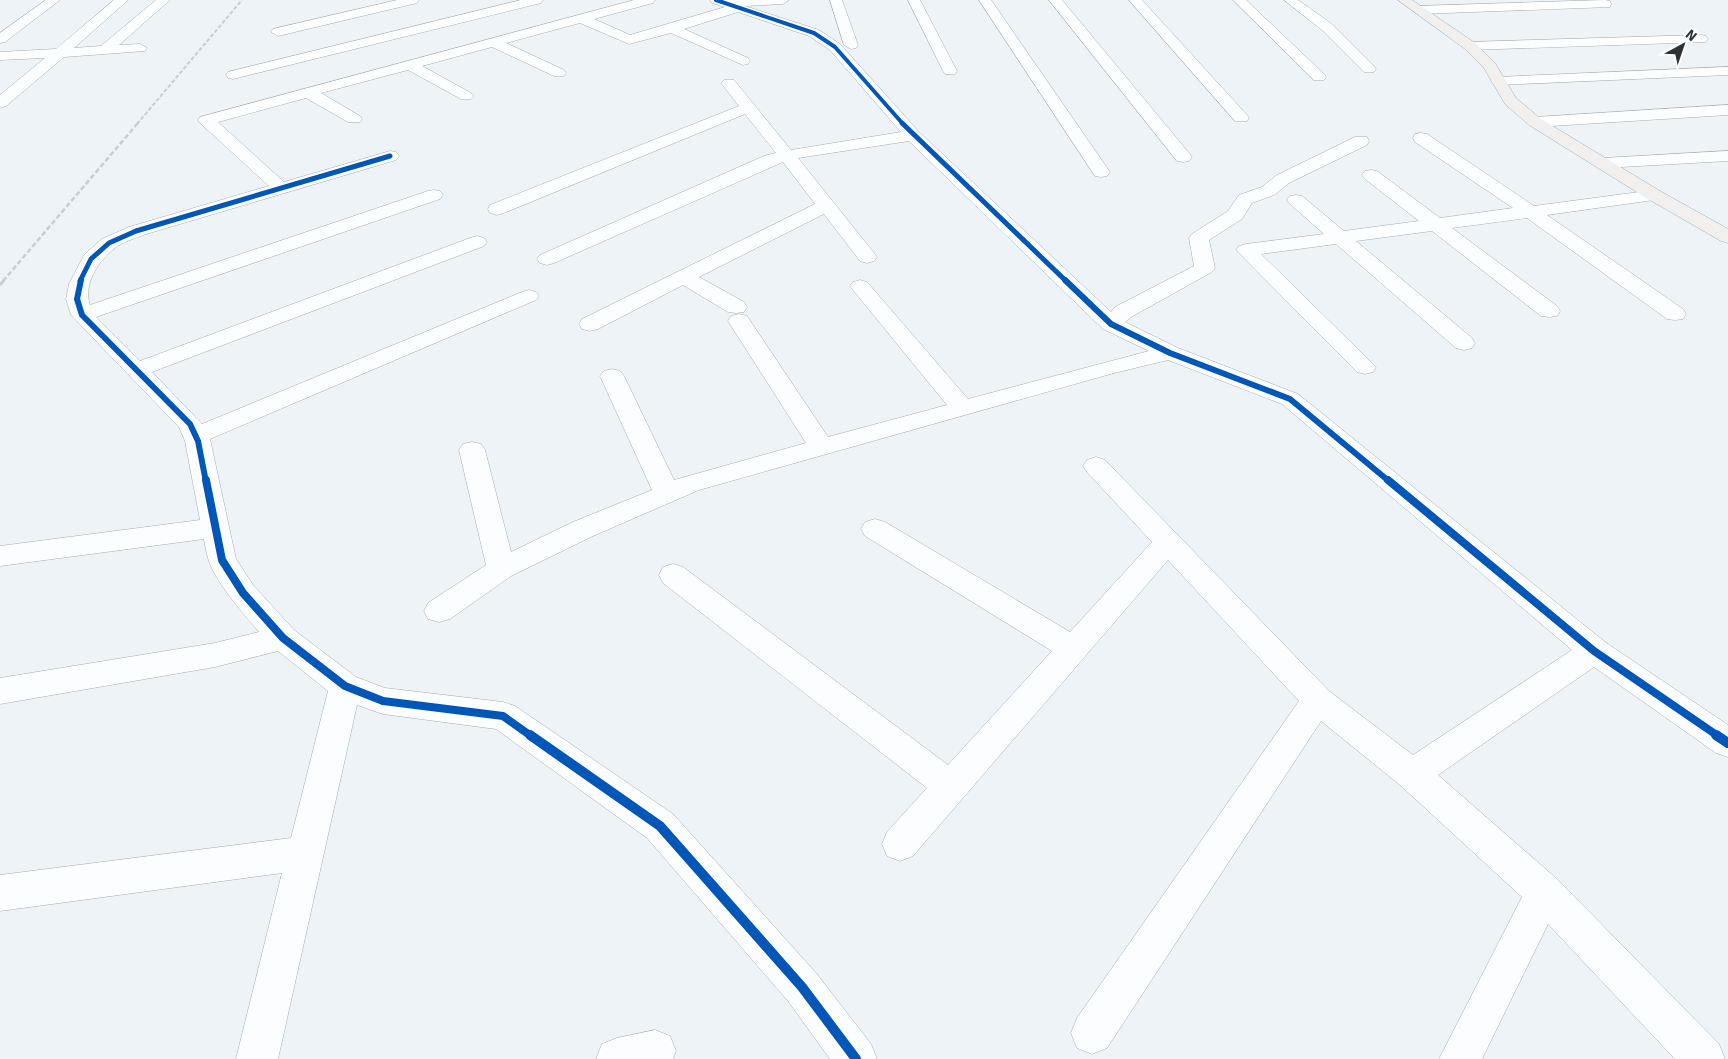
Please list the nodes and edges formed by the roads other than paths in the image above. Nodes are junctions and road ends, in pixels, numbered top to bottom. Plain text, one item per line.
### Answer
1 (54, 0) edge
2 (122, 0) edge
3 (164, 0) edge
4 (413, 0) edge
5 (538, 0) edge
6 (649, 0) edge
7 (783, 0) edge
8 (836, 0) edge
9 (914, 0) edge
10 (985, 0) edge
11 (1055, 0) edge
12 (1134, 0) edge
13 (1239, 0) edge
14 (1290, 0) edge
15 (1404, 0) edge
16 (726, 3) edge
17 (1606, 4) dead end
18 (1419, 10) junction
19 (581, 18) junction
20 (672, 28) junction
21 (278, 32) dead end
22 (0, 39) edge
23 (1701, 39) dead end
24 (494, 42) junction
25 (851, 45) dead end
26 (1470, 46) junction
27 (140, 48) dead end
28 (105, 50) junction
29 (57, 53) junction
30 (0, 56) edge
31 (743, 61) dead end
32 (410, 65) junction
33 (1369, 68) dead end
34 (950, 71) dead end
35 (1728, 71) edge
36 (559, 73) dead end
37 (233, 75) dead end
38 (1319, 77) dead end
39 (1498, 81) junction
40 (729, 83) dead end
41 (308, 92) junction
42 (466, 96) dead end
43 (0, 103) edge
44 (749, 107) junction
45 (1728, 110) edge
46 (1241, 118) dead end
47 (354, 119) dead end
48 (1536, 122) junction
49 (913, 135) junction
50 (1421, 138) dead end
51 (1361, 141) dead end
52 (390, 156) dead end
53 (787, 156) junction
54 (1728, 156) edge
55 (1183, 157) dead end
56 (1603, 164) junction
57 (1101, 172) dead end
58 (1371, 174) dead end
59 (281, 188) junction
60 (434, 195) dead end
61 (1654, 195) junction
62 (1296, 200) dead end
63 (826, 206) junction
64 (497, 209) dead end
65 (1531, 212) junction
66 (1438, 225) junction
67 (1728, 236) edge
68 (1343, 238) junction
69 (477, 242) dead end
70 (866, 257) dead end
71 (547, 259) dead end
72 (684, 277) junction
73 (860, 286) dead end
74 (529, 296) dead end
75 (1549, 311) dead end
76 (1675, 314) dead end
77 (82, 315) junction
78 (590, 324) dead end
79 (1111, 324) junction
80 (1464, 343) dead end
81 (1170, 352) junction
82 (1365, 367) dead end
83 (136, 370) junction
84 (612, 376) dead end
85 (963, 410) junction
86 (195, 436) junction
87 (822, 448) junction
88 (472, 450) dead end
89 (1096, 466) dead end
90 (667, 493) junction
91 (215, 528) junction
92 (876, 529) dead end
93 (1168, 542) junction
94 (0, 556) edge
95 (501, 569) junction
96 (673, 575) dead end
97 (439, 611) dead end
98 (283, 638) junction
99 (1072, 648) junction
100 (1594, 651) junction
101 (346, 686) junction
102 (0, 691) edge
103 (1318, 700) junction
104 (1728, 743) edge
105 (1412, 774) junction
106 (950, 786) junction
107 (900, 844) dead end
108 (305, 852) junction
109 (1544, 892) junction
110 (0, 893) edge
111 (1092, 1033) dead end
112 (257, 1059) edge
113 (856, 1059) edge
114 (1460, 1059) edge
115 (1704, 1059) edge

1 - 22 street
2 - 29 street
3 - 28 street
4 - 21 street
5 - 37 street
6 - 19 street
7 - 16 street
8 - 25 street
9 - 34 street
10 - 57 street
11 - 55 street
12 - 46 street
13 - 38 street
14 - 33 street
15 - 18 street
16 - 20 street
16 - 49 street
17 - 18 street
18 - 26 street
19 - 20 street
19 - 24 street
20 - 31 street
23 - 26 street
24 - 32 street
24 - 36 street
26 - 39 street
27 - 28 street
28 - 29 street
29 - 30 street
29 - 43 street
32 - 41 street
32 - 42 street
35 - 39 street
39 - 48 street
40 - 44 street
41 - 47 street
41 - 59 street
44 - 53 street
44 - 64 street
45 - 48 street
48 - 56 street
49 - 53 street
49 - 79 street
50 - 65 street
51 - 79 street
52 - 59 street
53 - 63 street
53 - 71 street
54 - 56 street
56 - 61 street
58 - 66 street
59 - 77 street
60 - 77 street
61 - 65 street
61 - 67 street
62 - 68 street
63 - 70 street
63 - 72 street
65 - 66 street
65 - 76 street
66 - 68 street
66 - 75 street
68 - 80 street
68 - 82 street
69 - 83 street
72 - 78 street
72 - 87 street
73 - 85 street
74 - 86 street
77 - 83 street
79 - 81 street
81 - 85 street
81 - 100 street
83 - 86 street
84 - 90 street
85 - 87 street
86 - 91 street
87 - 90 street
88 - 95 street
89 - 93 street
90 - 95 street
91 - 94 street
91 - 98 street
92 - 99 street
93 - 99 street
93 - 103 street
95 - 97 street
96 - 106 street
98 - 101 street
98 - 102 street
99 - 106 street
100 - 104 street
100 - 105 street
101 - 108 street
101 - 113 street
103 - 105 street
103 - 111 street
105 - 109 street
106 - 107 street
108 - 110 street
108 - 112 street
109 - 114 street
109 - 115 street

